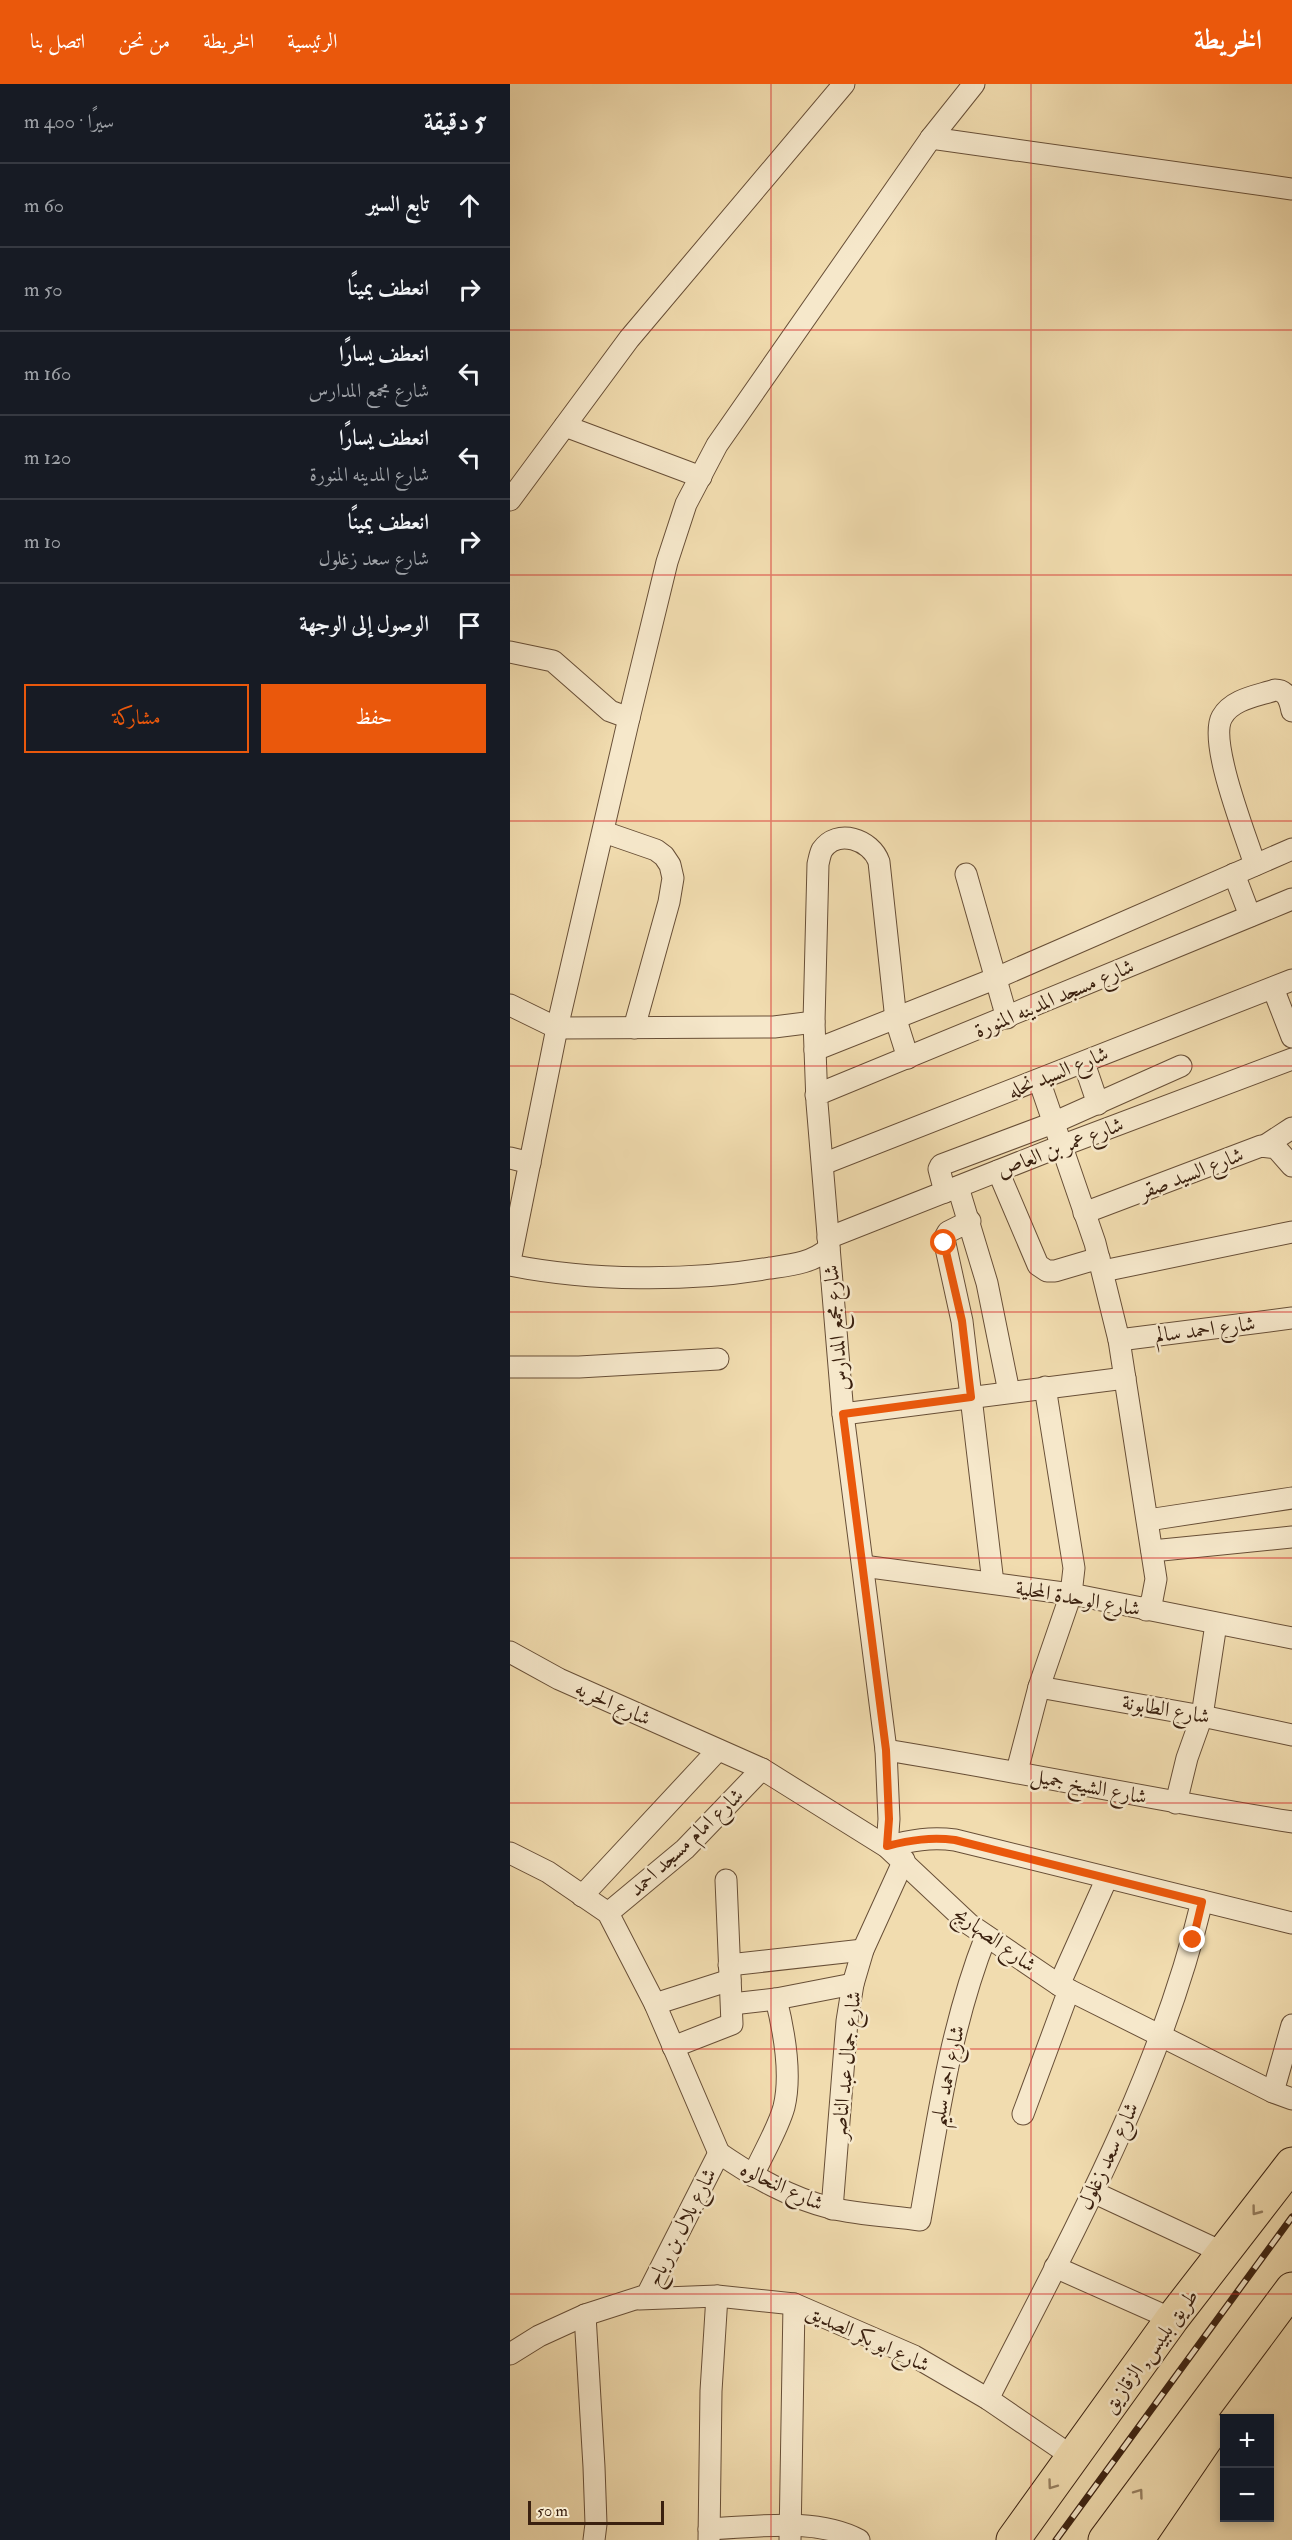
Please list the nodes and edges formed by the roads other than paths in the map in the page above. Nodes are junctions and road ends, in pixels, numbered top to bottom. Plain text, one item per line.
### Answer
1 (844, 84) edge
2 (974, 84) edge
3 (931, 138) junction
4 (1292, 189) edge
5 (565, 426) junction
6 (701, 477) junction
7 (510, 500) edge
8 (510, 651) edge
9 (1292, 711) edge
10 (629, 718) junction
11 (604, 832) junction
12 (1292, 849) edge
13 (1255, 866) junction
14 (966, 874) dead end
15 (1234, 874) junction
16 (1292, 899) edge
17 (1250, 916) junction
18 (994, 979) junction
19 (1282, 984) edge
20 (510, 1005) edge
21 (1007, 1017) junction
22 (896, 1020) junction
23 (814, 1022) junction
24 (557, 1028) junction
25 (634, 1028) junction
26 (1292, 1037) edge
27 (815, 1050) junction
28 (908, 1058) junction
29 (1292, 1059) edge
30 (1084, 1062) junction
31 (1182, 1066) dead end
32 (1039, 1080) junction
33 (816, 1095) junction
34 (1098, 1104) junction
35 (1053, 1123) junction
36 (1292, 1128) edge
37 (1266, 1145) junction
38 (1061, 1146) junction
39 (520, 1161) edge
40 (823, 1164) junction
41 (1292, 1166) edge
42 (998, 1171) junction
43 (952, 1189) junction
44 (1084, 1213) junction
45 (970, 1221) junction
46 (1292, 1232) edge
47 (829, 1243) junction
48 (510, 1263) edge
49 (1101, 1265) junction
50 (1292, 1318) edge
51 (1119, 1340) junction
52 (718, 1359) dead end
53 (510, 1367) edge
54 (1125, 1378) junction
55 (1045, 1387) junction
56 (1009, 1392) junction
57 (971, 1397) junction
58 (843, 1414) junction
59 (1292, 1498) edge
60 (1148, 1520) junction
61 (1292, 1537) edge
62 (1152, 1551) junction
63 (863, 1566) junction
64 (993, 1583) junction
65 (1071, 1594) junction
66 (1146, 1610) junction
67 (1216, 1624) junction
68 (1292, 1638) edge
69 (510, 1652) edge
70 (1039, 1687) junction
71 (1202, 1716) junction
72 (1292, 1735) edge
73 (718, 1750) junction
74 (886, 1750) junction
75 (762, 1769) junction
76 (1017, 1771) junction
77 (1176, 1803) junction
78 (1292, 1822) edge
79 (510, 1853) edge
80 (895, 1853) junction
81 (1107, 1878) junction
82 (726, 1880) dead end
83 (582, 1896) junction
84 (1202, 1902) junction
85 (608, 1913) junction
86 (1292, 1923) edge
87 (986, 1936) junction
88 (863, 1950) junction
89 (730, 1973) junction
90 (854, 1984) junction
91 (1064, 1988) junction
92 (776, 1999) junction
93 (655, 2004) junction
94 (732, 2004) junction
95 (1292, 2025) edge
96 (1161, 2037) junction
97 (673, 2047) junction
98 (1282, 2096) edge
99 (1023, 2114) dead end
100 (718, 2153) junction
101 (1292, 2164) edge
102 (753, 2176) junction
103 (1093, 2192) junction
104 (832, 2209) junction
105 (920, 2220) joint
106 (1224, 2253) junction
107 (1055, 2266) junction
108 (1292, 2289) edge
109 (717, 2296) junction
110 (639, 2299) junction
111 (794, 2304) junction
112 (585, 2315) junction
113 (1172, 2319) junction
114 (1285, 2325) edge
115 (510, 2354) edge
116 (988, 2399) junction
117 (1073, 2457) junction
118 (790, 2533) edge
119 (709, 2534) edge
120 (594, 2540) edge
121 (859, 2540) edge
122 (1013, 2540) edge
123 (1105, 2540) edge
124 (1137, 2540) edge

1 - 5 street
2 - 3 street
3 - 4 street
3 - 6 street
5 - 6 street
5 - 7 street
6 - 10 street
8 - 10 street
9 - 13 street
10 - 11 street
11 - 24 street
11 - 25 street
12 - 13 street
13 - 15 street
14 - 18 street
15 - 17 street
15 - 18 street
16 - 17 street, شارع مسجد المدينه المنورة
17 - 21 street, شارع مسجد المدينه المنورة
18 - 21 street
18 - 22 street
19 - 26 street
19 - 30 street, شارع السيد نحله
20 - 24 street
21 - 28 street, شارع مسجد المدينه المنورة
22 - 23 street, شارع مجمع المدارس
22 - 27 street
22 - 28 street, شارع مجمع المدارس
23 - 25 street
23 - 27 street, شارع مجمع المدارس
24 - 25 street
24 - 39 street
27 - 33 street, شارع مجمع المدارس
28 - 33 street, شارع مسجد المدينه المنورة
29 - 38 street, شارع عمر بن العاص
30 - 32 street, شارع السيد نحله
30 - 34 street
31 - 34 street
32 - 35 street
32 - 40 street, شارع السيد نحله
33 - 40 street, شارع مجمع المدارس
34 - 35 street
35 - 38 street
35 - 43 street
36 - 37 street
37 - 41 street, شارع السيد صقر
37 - 44 street, شارع السيد صقر
38 - 42 street, شارع عمر بن العاص
38 - 44 street
39 - 48 street
40 - 47 street, شارع مجمع المدارس
42 - 43 street, شارع عمر بن العاص
42 - 49 street
43 - 45 street
43 - 47 street, شارع عمر بن العاص
44 - 49 street
45 - 56 street
45 - 57 street
46 - 49 street
47 - 48 street, شارع عمر بن العاص
47 - 58 street, شارع مجمع المدارس
49 - 51 street
50 - 51 street, شارع احمد سالم
51 - 54 street
52 - 53 street
54 - 55 street
54 - 60 street
55 - 56 street
55 - 65 street
56 - 57 street
57 - 58 street
57 - 64 street
58 - 63 street, شارع مجمع المدارس
59 - 60 street
60 - 62 street
61 - 62 street
62 - 66 street
63 - 64 street, شارع الوحدة المحلية
63 - 74 street, شارع مجمع المدارس
64 - 65 street, شارع الوحدة المحلية
65 - 66 street, شارع الوحدة المحلية
65 - 70 street
66 - 67 street, شارع الوحدة المحلية
67 - 68 street, شارع الوحدة المحلية
67 - 71 street
69 - 73 street, شارع الحريه
70 - 71 street, شارع الطابونة
70 - 76 street
71 - 72 street, شارع الطابونة
71 - 77 street
73 - 75 street, شارع الصهاريج
73 - 83 street
74 - 76 street, شارع الشيخ جميل
74 - 80 street, شارع مجمع المدارس
75 - 80 street, شارع الصهاريج
75 - 85 street, شارع امام مسجد احمد
76 - 77 street, شارع الشيخ جميل
77 - 78 street, شارع الشيخ جميل
79 - 83 street
80 - 81 street
80 - 87 street, شارع الصهاريج
80 - 88 street, شارع جمال عبد الناصر
81 - 84 street
81 - 91 street
82 - 89 street
83 - 85 street
84 - 86 street
84 - 96 street, شارع سعد زغلول
85 - 93 street
87 - 91 street, شارع الصهاريج
87 - 105 street, شارع احمد سليم
88 - 89 street
88 - 90 street, شارع جمال عبد الناصر
89 - 93 street
89 - 94 street
90 - 92 street
90 - 104 street, شارع جمال عبد الناصر
91 - 96 street, شارع الصهاريج
91 - 99 street
92 - 94 street
92 - 102 street
93 - 97 street
94 - 97 street
95 - 98 street
96 - 98 street, شارع الصهاريج
96 - 103 street, شارع سعد زغلول
97 - 100 street
100 - 102 street, شارع النحالوه
100 - 110 street, شارع بلال بن رباح
101 -> 106 highway, طريق بلبيس, الزقازيق
102 - 104 street, شارع النحالوه
103 - 106 street
103 - 107 street, شارع سعد زغلول
104 - 105 street, شارع النحالوه
106 - 113 highway, طريق بلبيس, الزقازيق
107 - 113 street
107 - 116 street, شارع سعد زغلول
123 -> 108 highway
109 - 110 street, شارع ابو بكر الصديق
109 - 111 street, شارع ابو بكر الصديق
109 - 119 street
110 - 112 street, شارع بلال بن رباح
111 - 116 street, شارع ابو بكر الصديق
111 - 118 street
112 - 115 street, شارع بلال بن رباح
112 - 120 street
113 - 117 highway, طريق بلبيس, الزقازيق
114 - 124 highway
116 - 117 street, شارع ابو بكر الصديق
117 -> 122 highway, طريق بلبيس, الزقازيق
118 - 119 street
118 - 121 street

